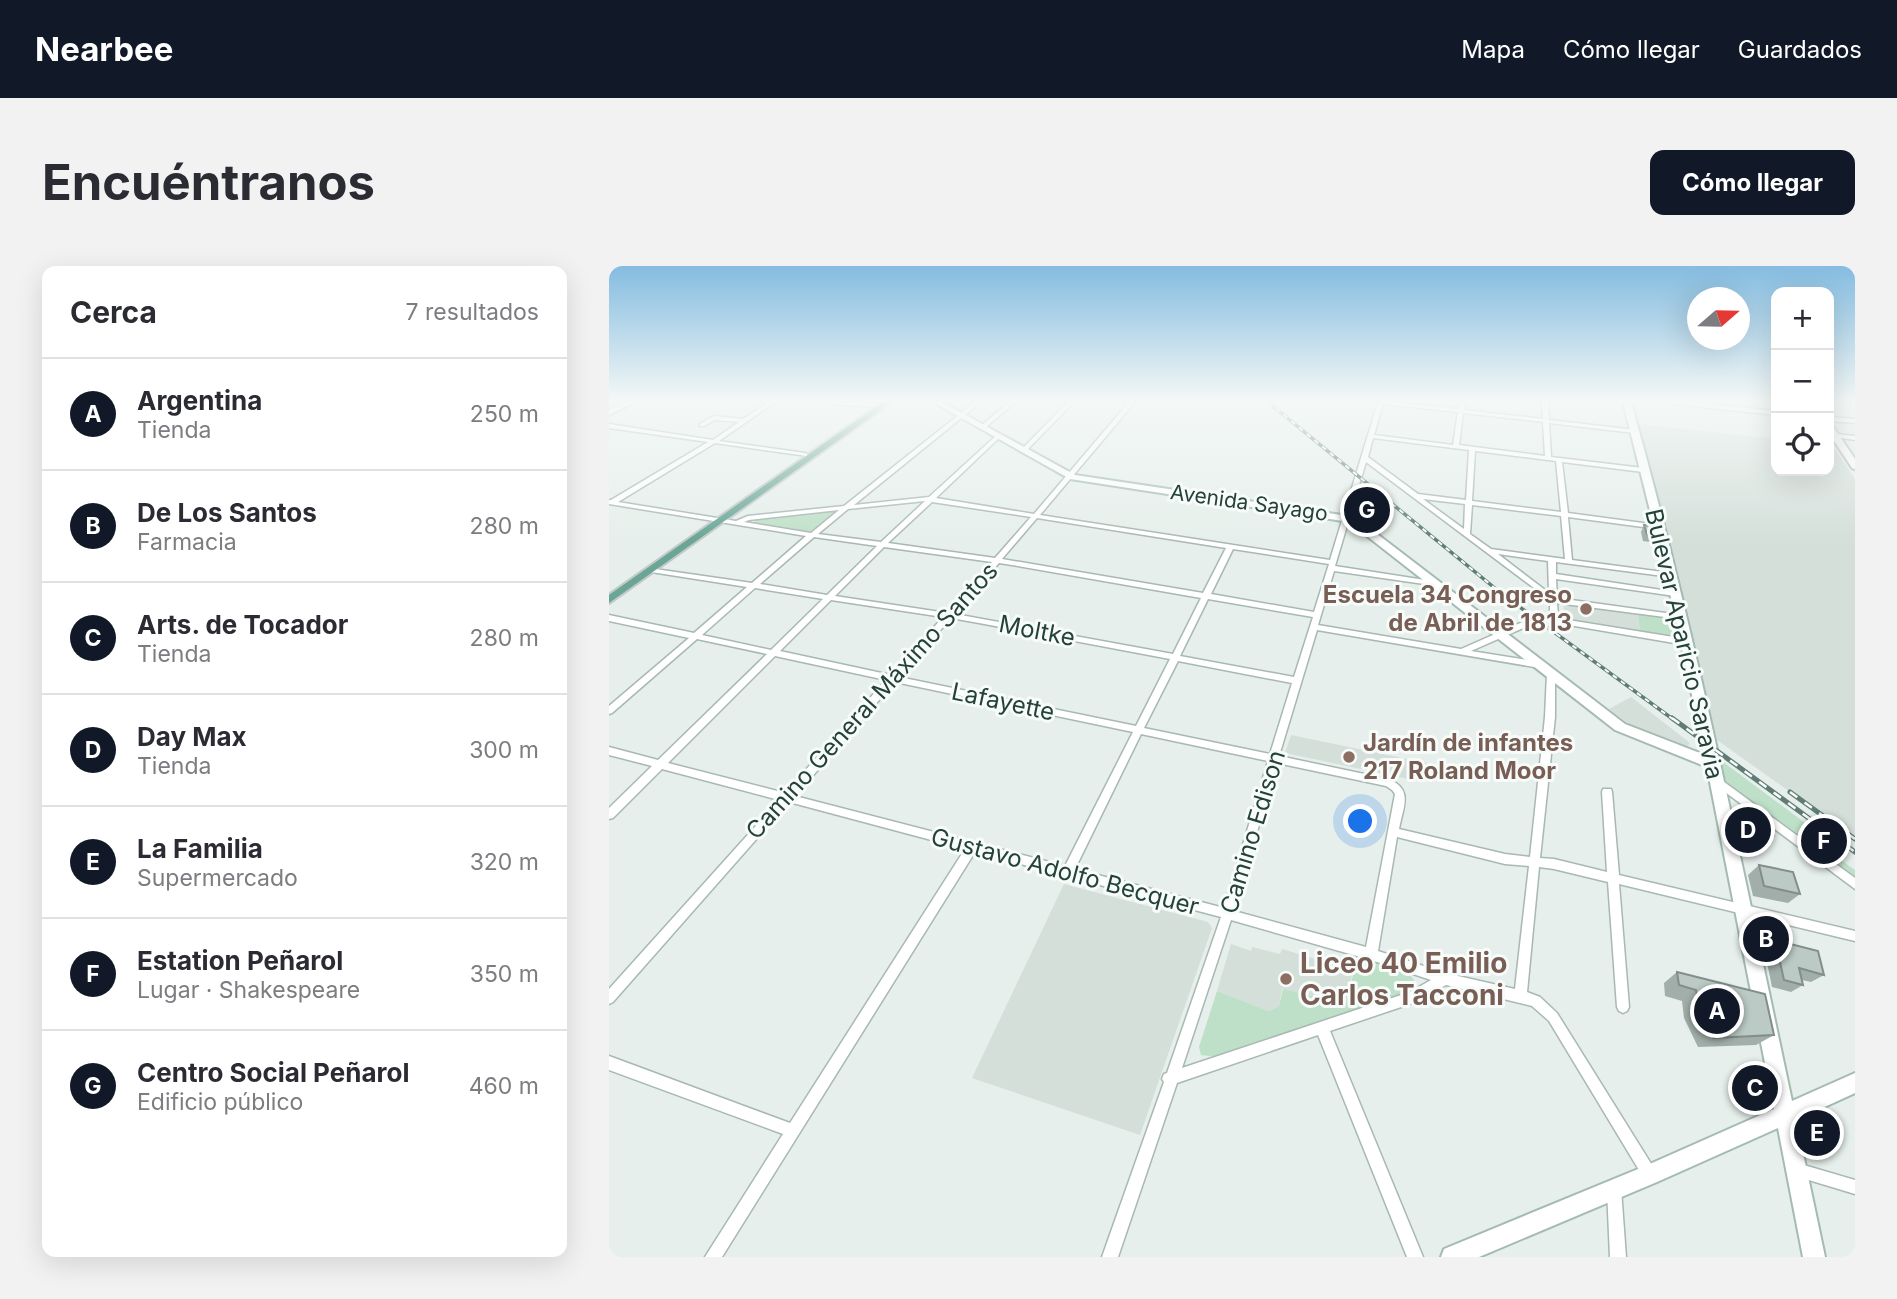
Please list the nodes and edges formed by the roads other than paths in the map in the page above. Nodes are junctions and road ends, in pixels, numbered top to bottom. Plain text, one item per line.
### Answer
1 (703, 448) edge
2 (762, 448) edge
3 (814, 448) edge
4 (821, 448) edge
5 (920, 448) edge
6 (985, 448) edge
7 (1021, 448) edge
8 (1093, 448) edge
9 (1367, 448) edge
10 (1466, 448) edge
11 (1547, 448) edge
12 (1638, 448) edge
13 (1844, 448) edge
14 (1472, 449) junction
15 (1024, 450) joint
16 (805, 455) junction
17 (1364, 457) junction
18 (1548, 458) junction
19 (1559, 460) junction
20 (1855, 466) edge
21 (1643, 470) junction
22 (1070, 475) junction
23 (1418, 496) junction
24 (931, 499) junction
25 (610, 503) edge
26 (1470, 503) junction
27 (847, 507) junction
28 (1564, 514) junction
29 (1035, 516) junction
30 (1347, 517) junction
31 (716, 520) junction
32 (733, 523) junction
33 (1658, 527) junction
34 (1467, 534) junction
35 (812, 535) junction
36 (883, 544) junction
37 (1231, 546) junction
38 (1490, 551) junction
39 (665, 557) junction
40 (1552, 559) junction
41 (997, 561) junction
42 (1569, 562) junction
43 (1332, 565) junction
44 (651, 570) junction
45 (1671, 575) junction
46 (1553, 576) junction
47 (1438, 584) junction
48 (753, 586) junction
49 (609, 592) edge
50 (1675, 594) junction
51 (829, 597) junction
52 (1206, 597) junction
53 (609, 600) edge
54 (1554, 600) junction
55 (949, 615) junction
56 (1317, 615) junction
57 (1680, 617) junction
58 (609, 618) edge
59 (1527, 623) dead end
60 (1314, 628) junction
61 (1501, 634) junction
62 (695, 636) junction
63 (1686, 642) junction
64 (1461, 652) junction
65 (771, 654) junction
66 (1176, 658) junction
67 (1546, 669) junction
68 (892, 678) junction
69 (1298, 681) junction
70 (609, 711) edge
71 (1138, 732) junction
72 (609, 751) edge
73 (1275, 760) junction
74 (1713, 764) junction
75 (659, 765) junction
76 (1716, 780) junction
77 (1607, 792) dead end
78 (784, 798) junction
79 (609, 815) edge
80 (1393, 832) junction
81 (972, 848) junction
82 (1533, 863) junction
83 (1067, 873) junction
84 (1616, 879) junction
85 (1855, 884) edge
86 (1745, 911) junction
87 (1227, 914) junction
88 (1855, 936) edge
89 (1371, 954) junction
90 (1445, 979) junction
91 (1520, 996) junction
92 (609, 998) edge
93 (1623, 1007) dead end
94 (1322, 1028) junction
95 (609, 1063) edge
96 (1169, 1079) junction
97 (1855, 1083) edge
98 (1784, 1115) junction
99 (793, 1131) junction
100 (1797, 1170) junction
101 (1650, 1175) junction
102 (1855, 1187) edge
103 (1614, 1188) junction
104 (713, 1257) edge
105 (1110, 1257) edge
106 (1415, 1257) edge
107 (1453, 1257) edge
108 (1618, 1257) edge
109 (1814, 1257) edge

1 - 25 street
2 - 16 street
3 - 16 main road
4 - 31 main road
5 - 27 street
6 - 24 street
7 - 15 street, Avenida Sayago
8 - 22 street, Camino General Máximo Santos
9 - 17 street, Camino Edison
10 - 14 street
11 - 18 street
12 - 21 street, Bulevar Aparicio Saravia
13 - 20 street
14 - 18 street
14 - 26 street
15 - 22 street, Avenida Sayago
16 - 31 main road
17 - 23 street
17 - 30 street, Camino Edison
18 - 19 street
19 - 21 street
19 - 28 street
21 - 33 street, Bulevar Aparicio Saravia
22 - 29 street, Camino General Máximo Santos
22 - 30 street, Avenida Sayago
23 - 26 street
23 - 34 street
24 - 27 street
24 - 29 street
24 - 36 street
25 - 31 street
26 - 28 street
26 - 34 street
27 - 32 street
27 - 35 street
28 - 33 street
28 - 42 street
29 - 37 street
29 - 41 street, Camino General Máximo Santos
30 - 43 street, Camino Edison
30 - 47 street, Avenida Sayago
31 - 32 street
31 - 39 main road
32 - 35 street
33 - 45 street, Bulevar Aparicio Saravia
34 - 38 street
35 - 36 street
35 - 48 street
36 - 41 street
36 - 51 street
37 - 43 street
37 - 52 street
38 - 40 street
38 - 54 street
39 - 44 main road
39 - 49 main road
40 - 42 street
40 - 46 street
41 - 52 street
41 - 55 street, Camino General Máximo Santos
42 - 45 street
43 - 47 street
43 - 56 street, Camino Edison
44 - 48 street, Moltke
44 - 53 main road
45 - 50 street, Bulevar Aparicio Saravia
46 - 50 street
46 - 54 street
47 - 61 street, Avenida Sayago
48 - 51 street, Moltke
48 - 62 street
50 - 57 street, Bulevar Aparicio Saravia
51 - 55 street, Moltke
51 - 65 street
52 - 56 street
52 - 66 street
54 - 57 street
54 - 63 street
55 - 66 street, Moltke
55 - 68 street, Camino General Máximo Santos
56 - 60 street, Camino Edison
57 - 63 street, Bulevar Aparicio Saravia
58 - 62 street, Lafayette
59 - 61 street
60 - 64 street
60 - 69 street, Camino Edison
61 - 64 street
61 - 67 street, Avenida Sayago
62 - 65 street, Lafayette
62 - 70 street
63 - 74 street, Bulevar Aparicio Saravia
64 - 67 street
65 - 68 street, Lafayette
65 - 75 street
66 - 69 street, Moltke
66 - 71 street
67 - 74 street, Avenida Sayago
67 - 82 street
68 - 71 street, Lafayette
68 - 78 street, Camino General Máximo Santos
69 - 73 street, Camino Edison
71 - 73 street, Lafayette
71 - 83 street
72 - 75 street, Gustavo Adolfo Becquer
73 - 80 street, Lafayette
73 - 87 street, Camino Edison
74 - 76 street, Bulevar Aparicio Saravia
75 - 78 street, Gustavo Adolfo Becquer
75 - 79 street
76 - 85 street
76 - 86 street, Bulevar Aparicio Saravia
77 - 84 street
78 - 81 street, Gustavo Adolfo Becquer
78 - 92 street, Camino General Máximo Santos
80 - 82 street
80 - 89 street
81 - 83 street, Gustavo Adolfo Becquer
81 - 99 street
82 - 84 street
82 - 91 street
83 - 87 street, Gustavo Adolfo Becquer
84 - 86 street
84 - 93 street
86 - 88 street
86 - 98 street, Bulevar Aparicio Saravia
87 - 89 street, Gustavo Adolfo Becquer
87 - 96 street, Camino Edison
89 - 90 street, Gustavo Adolfo Becquer
90 - 91 street, Gustavo Adolfo Becquer
90 - 94 street
91 - 101 street, Gustavo Adolfo Becquer
94 - 96 street
94 - 106 street
95 - 99 street
96 - 105 street, Camino Edison
97 - 98 street
98 - 100 street, Bulevar Aparicio Saravia
98 - 101 street
99 - 104 street
100 - 102 street
100 - 109 street, Bulevar Aparicio Saravia
101 - 103 street
103 - 107 street
103 - 108 street

